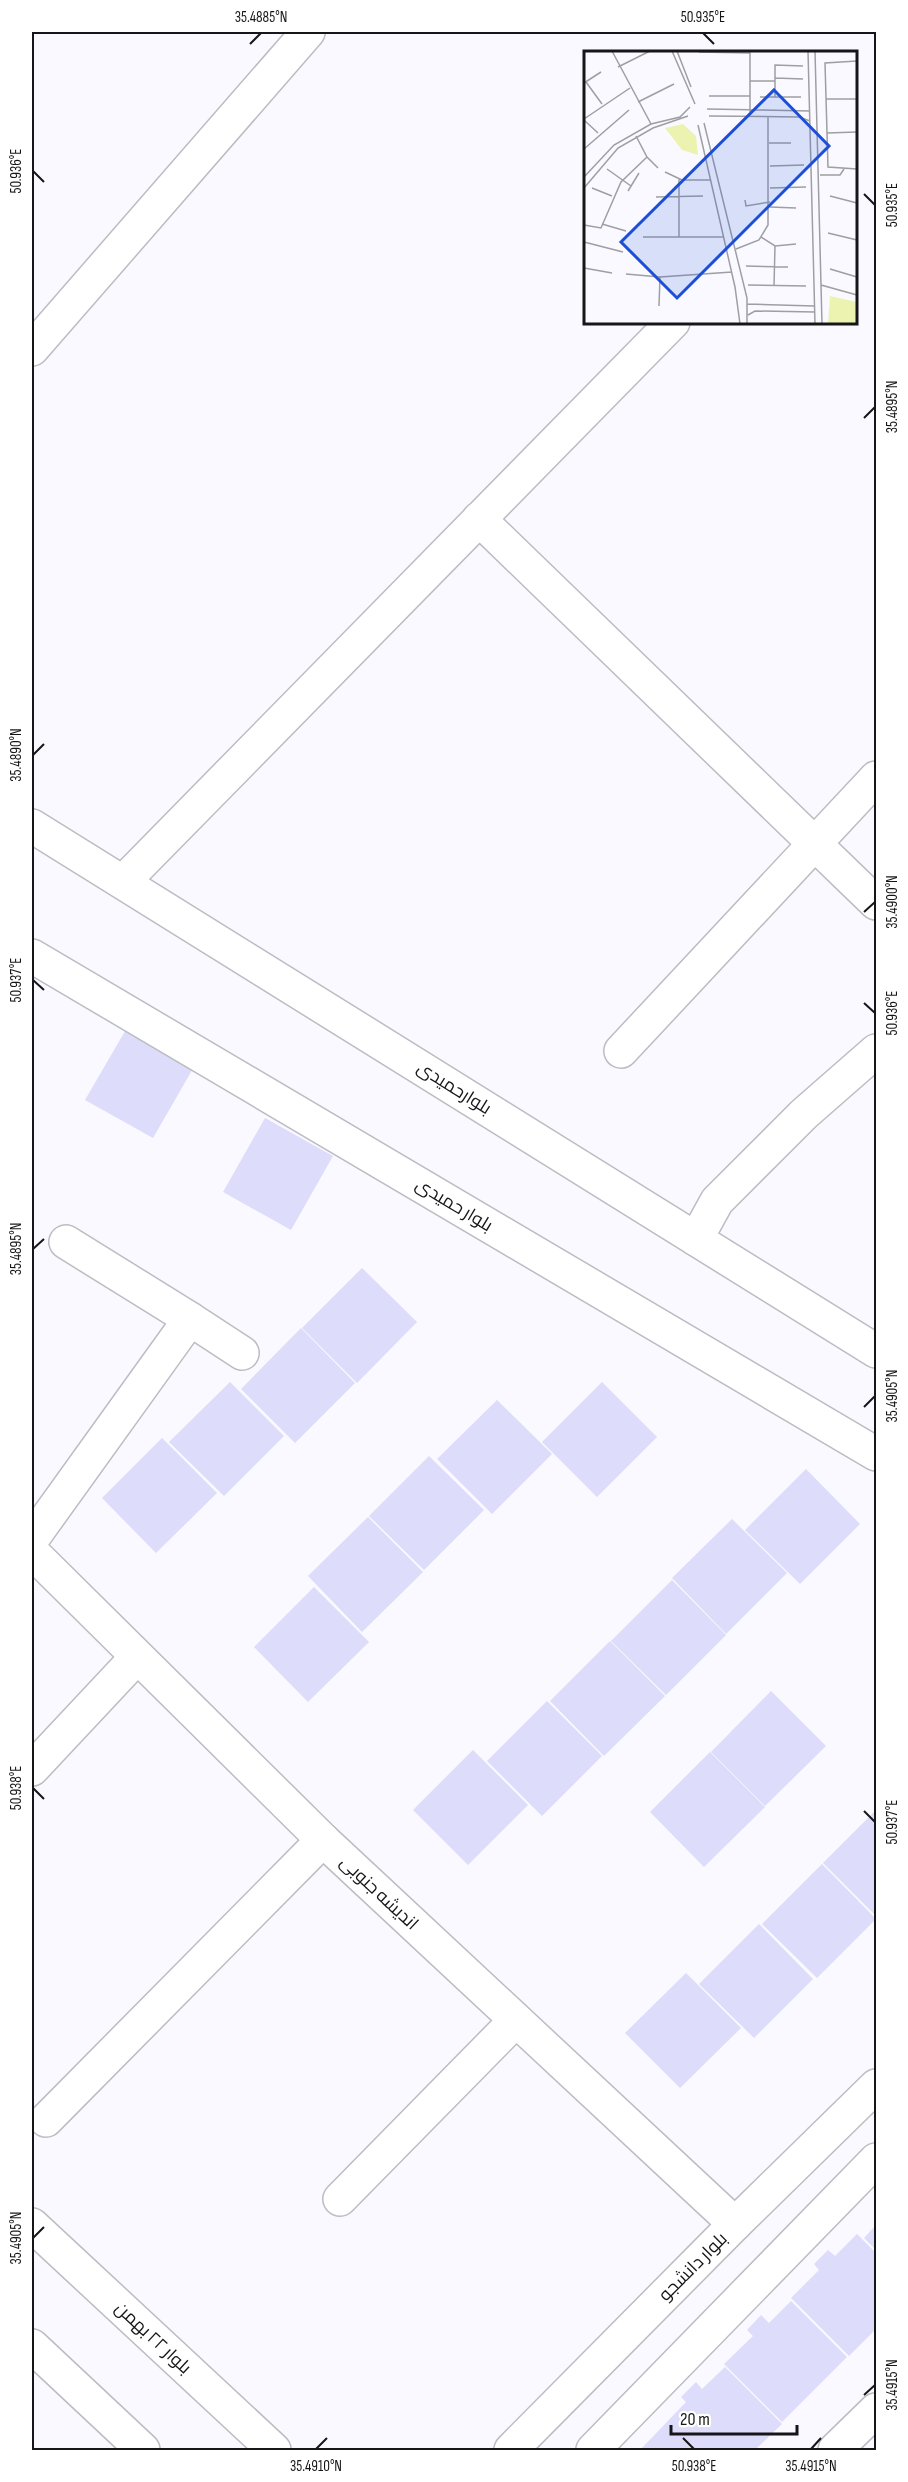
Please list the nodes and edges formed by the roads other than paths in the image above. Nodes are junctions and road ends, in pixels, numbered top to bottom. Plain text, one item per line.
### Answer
1 (308, 32) edge
2 (671, 324) edge
3 (32, 349) edge
4 (480, 519) junction
5 (876, 778) edge
6 (32, 826) edge
7 (815, 844) junction
8 (123, 882) junction
9 (876, 903) edge
10 (32, 956) edge
11 (621, 1051) dead end
12 (876, 1051) edge
13 (696, 1239) junction
14 (66, 1242) dead end
15 (190, 1319) junction
16 (876, 1351) edge
17 (242, 1353) dead end
18 (876, 1454) edge
19 (32, 1539) edge
20 (32, 1552) edge
21 (137, 1657) junction
22 (32, 1769) edge
23 (323, 1840) junction
24 (516, 2020) junction
25 (876, 2086) edge
26 (46, 2120) dead end
27 (876, 2160) edge
28 (340, 2199) dead end
29 (735, 2224) junction
30 (32, 2225) edge
31 (32, 2346) edge
32 (876, 2410) edge
33 (841, 2449) edge
34 (143, 2451) edge
35 (274, 2451) edge
36 (511, 2451) edge
37 (593, 2451) edge

1 - 3 street
2 - 4 street
4 - 7 street
4 - 8 street
5 - 7 street
6 - 8 street, بلوارحمیدی
7 - 9 street
7 - 11 street
8 - 13 street, بلوارحمیدی
10 - 18 street, بلوار حمیدی
12 - 13 street
13 - 16 street, بلوارحمیدی
14 - 15 street
15 - 17 street
15 - 19 street
20 - 21 street, اندیشه جنوبی
21 - 22 street
21 - 23 street, اندیشه جنوبی
23 - 24 street, اندیشه جنوبی
23 - 26 street
24 - 28 street
24 - 29 street, اندیشه جنوبی
25 - 29 street, بلوار دانشجو
27 - 37 street
29 - 36 street, بلوار دانشجو
30 - 35 street, بلوار ۲۲ بهمن
31 - 34 street
32 - 33 street

